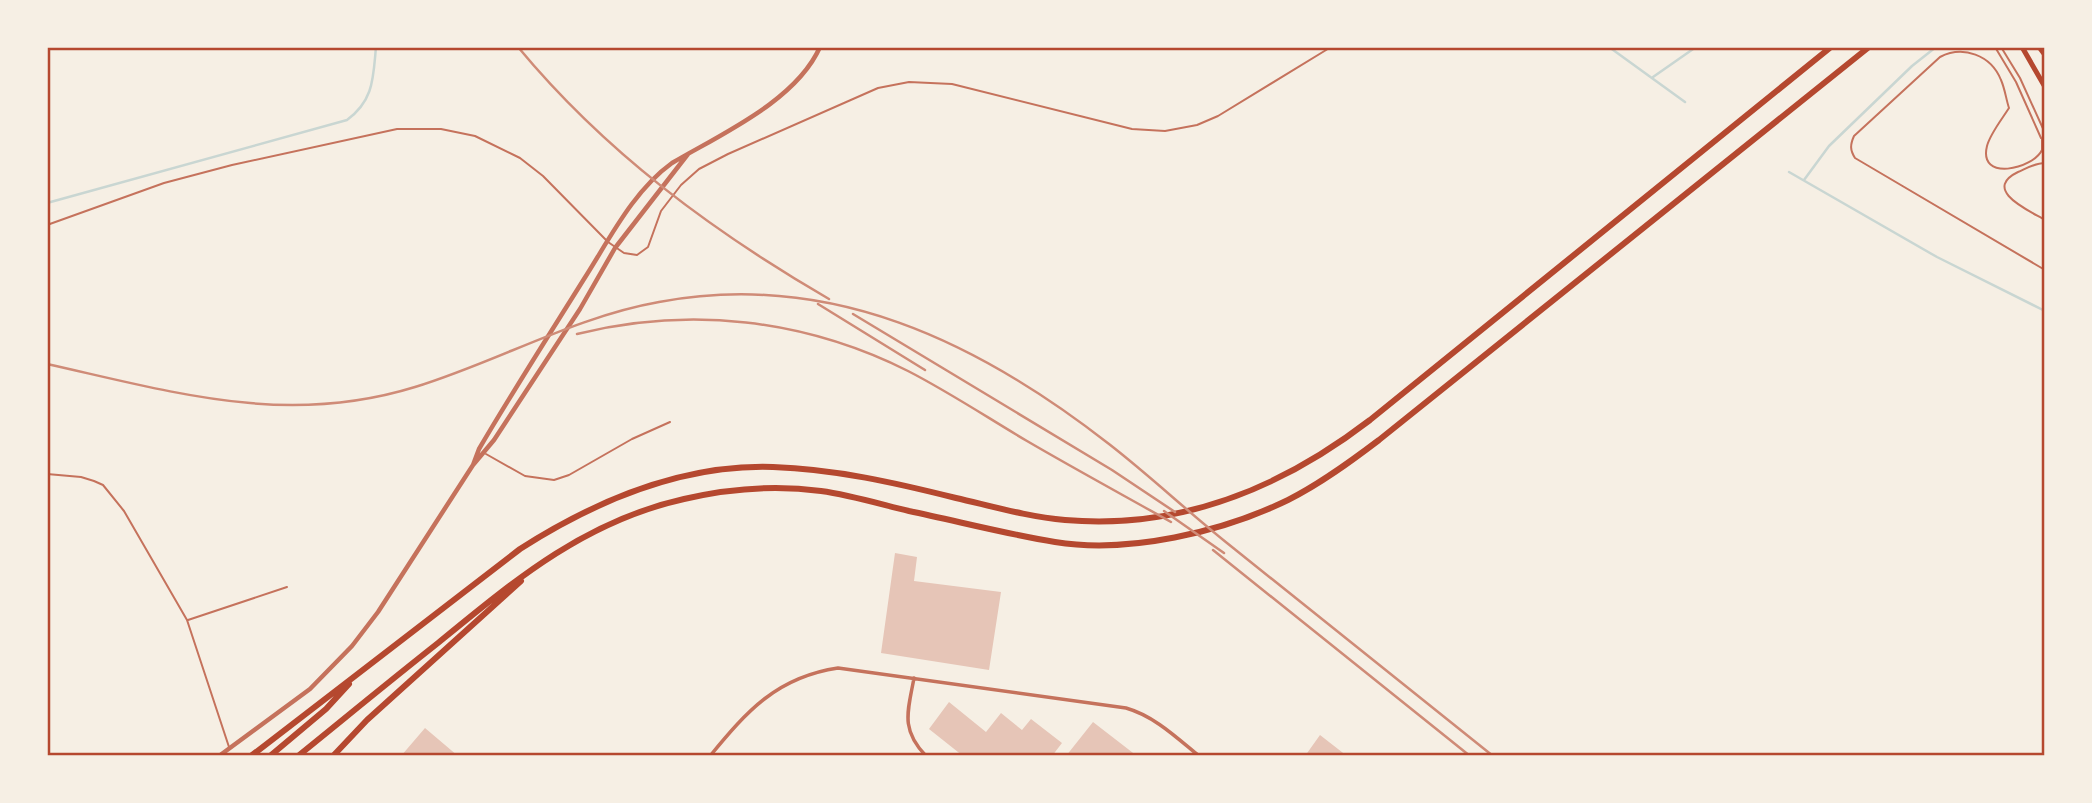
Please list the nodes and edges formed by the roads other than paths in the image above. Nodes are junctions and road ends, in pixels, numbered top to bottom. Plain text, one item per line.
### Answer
1 (820, 47) edge
2 (1331, 47) edge
3 (1832, 47) edge
4 (1869, 47) edge
5 (1995, 47) edge
6 (2001, 47) edge
7 (2022, 47) edge
8 (2039, 47) edge
9 (2045, 55) edge
10 (2045, 87) edge
11 (2045, 133) edge
12 (2042, 139) junction
13 (2045, 145) edge
14 (688, 154) junction
15 (2045, 163) edge
16 (2045, 220) edge
17 (47, 225) edge
18 (608, 242) junction
19 (615, 248) junction
20 (2045, 270) edge
21 (670, 422) dead end
22 (485, 453) junction
23 (473, 465) junction
24 (47, 474) edge
25 (531, 569) junction
26 (287, 587) dead end
27 (187, 620) junction
28 (354, 677) junction
29 (914, 678) junction
30 (230, 748) junction
31 (219, 756) edge
32 (251, 756) edge
33 (270, 756) edge
34 (298, 756) edge
35 (333, 756) edge
36 (710, 756) edge
37 (926, 756) edge
38 (1199, 756) edge

1 - 14 street
2 - 19 lane
3 - 28 highway
4 - 25 highway
5 - 12 lane
6 - 11 lane
7 - 10 main road
8 - 9 main road
12 - 13 lane
12 - 20 lane
14 - 18 street
14 - 19 street
15 - 16 lane
17 - 18 lane
18 - 19 lane
18 - 23 street
19 - 22 street
21 - 22 lane
22 - 23 street
23 - 30 street
24 - 27 lane
25 - 34 highway
25 - 35 highway
26 - 27 lane
27 - 30 lane
28 - 32 highway
28 - 33 highway
29 - 36 street
29 - 37 street
29 - 38 street
30 - 31 street

